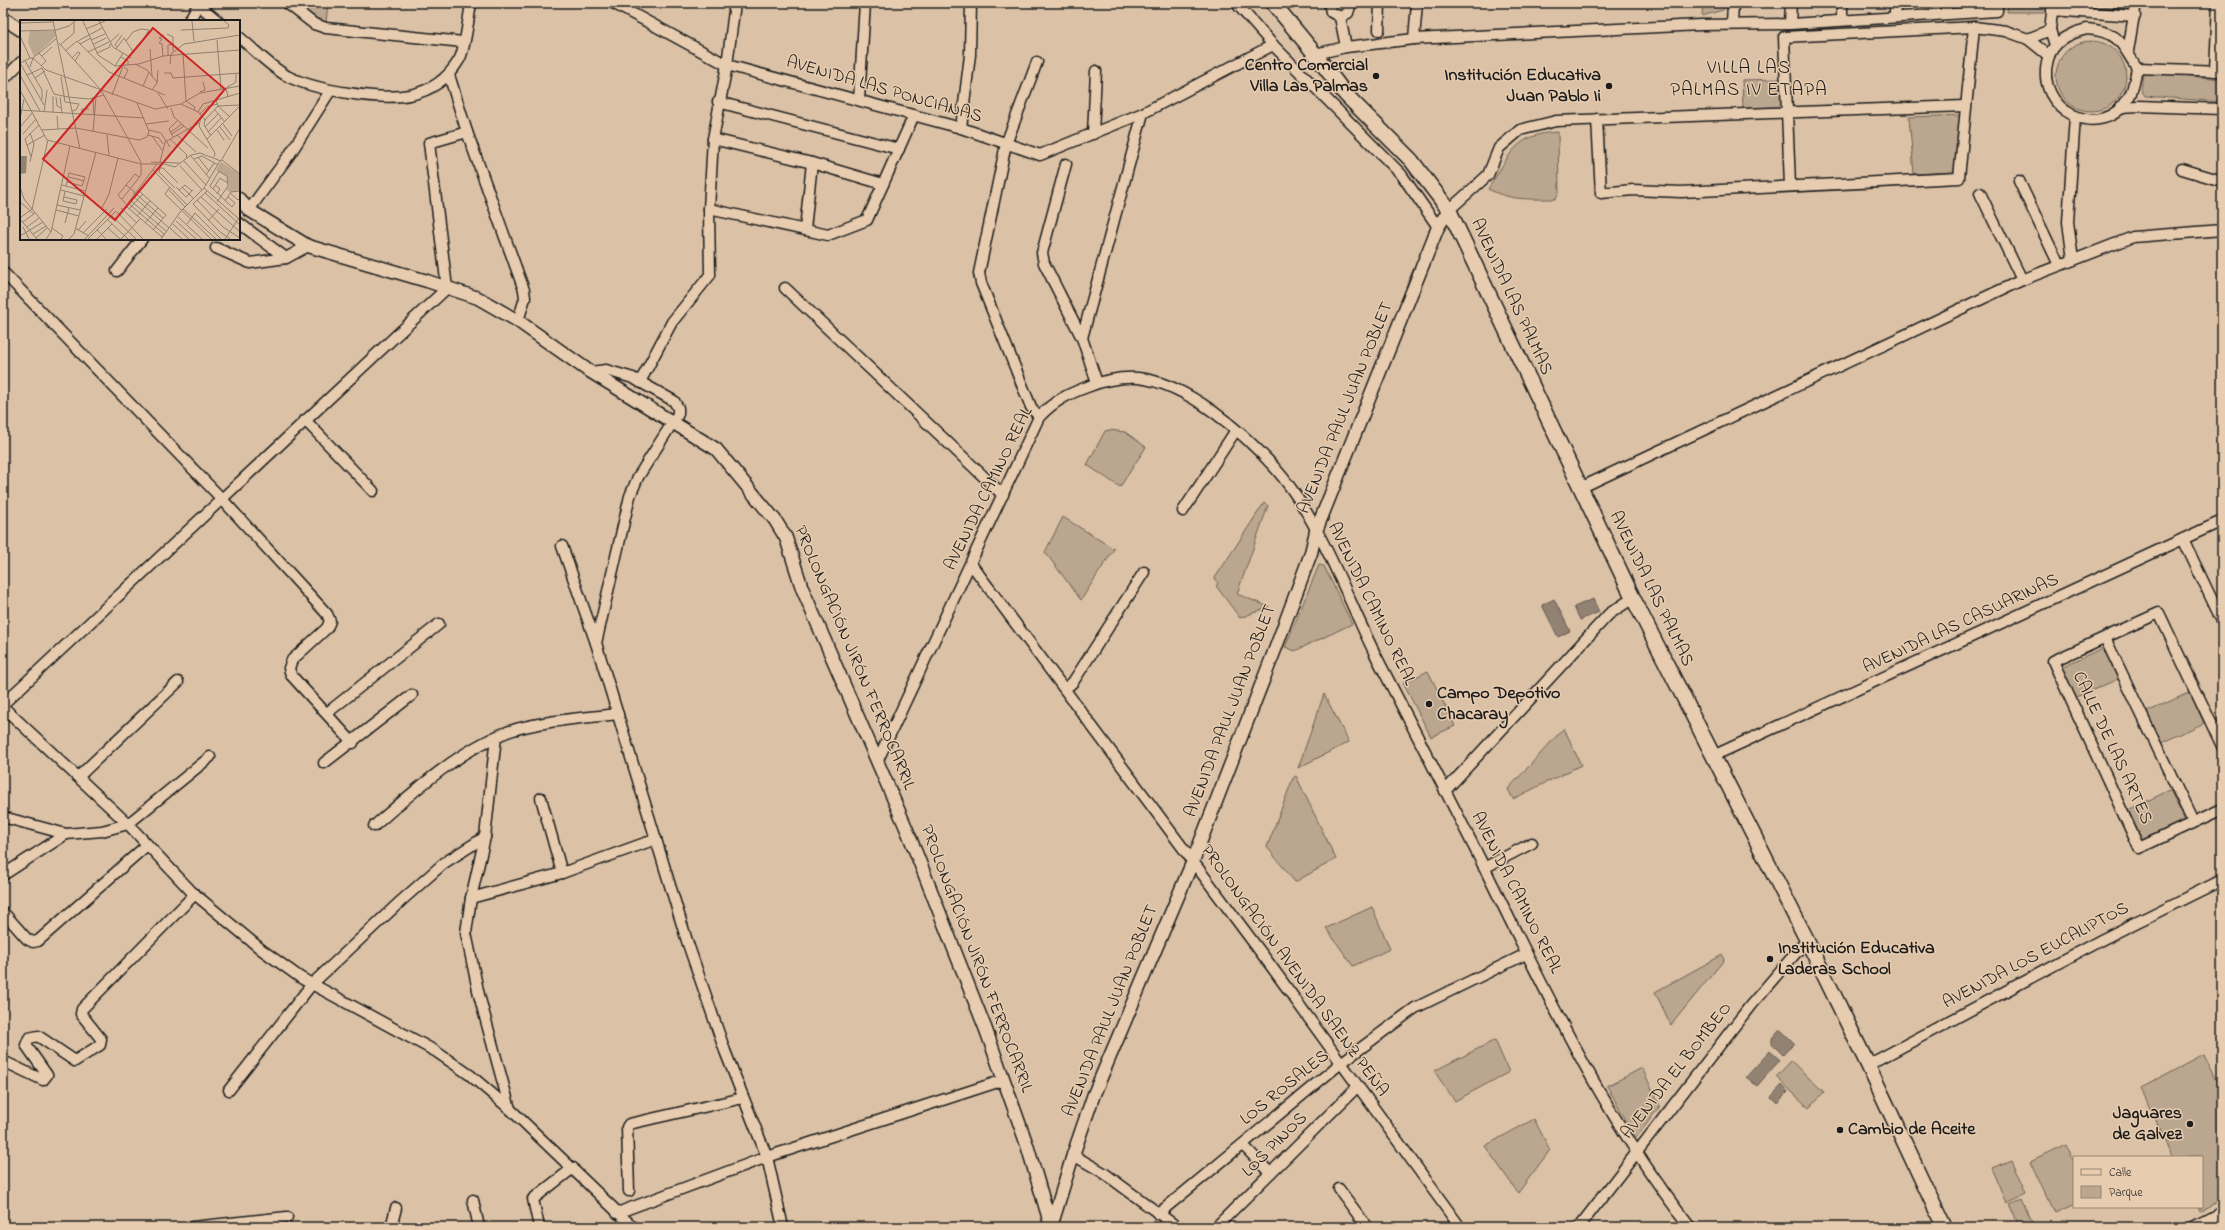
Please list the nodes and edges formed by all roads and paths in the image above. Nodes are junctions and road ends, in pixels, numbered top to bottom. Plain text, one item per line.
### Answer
1 (287, 3) edge
2 (473, 3) edge
3 (612, 3) edge
4 (735, 3) edge
5 (865, 3) edge
6 (971, 3) edge
7 (1236, 3) edge
8 (1273, 3) edge
9 (1329, 3) edge
10 (1351, 3) edge
11 (1380, 3) edge
12 (1417, 3) edge
13 (1733, 3) edge
14 (1791, 3) edge
15 (1842, 3) edge
16 (1895, 3) edge
17 (1946, 3) edge
18 (1997, 3) edge
19 (2136, 3) edge
20 (2218, 3) edge
21 (197, 4) edge
22 (2052, 6) edge
23 (1946, 14) junction
24 (2135, 16) junction
25 (1340, 17) junction
26 (1895, 17) junction
27 (3, 18) edge
28 (189, 20) edge
29 (217, 20) edge
30 (1842, 20) junction
31 (1732, 24) junction
32 (1790, 24) junction
33 (1974, 27) junction
34 (20, 29) edge
35 (1379, 30) dead end
36 (2050, 30) junction
37 (240, 38) edge
38 (1414, 39) junction
39 (2028, 39) junction
40 (463, 42) junction
41 (1273, 45) junction
42 (2055, 45) junction
43 (1346, 47) junction
44 (2128, 51) junction
45 (1315, 54) junction
46 (2049, 56) junction
47 (1037, 62) dead end
48 (20, 63) edge
49 (727, 65) junction
50 (2137, 68) junction
51 (1096, 71) dead end
52 (2218, 71) edge
53 (449, 75) junction
54 (3, 80) edge
55 (1335, 80) junction
56 (330, 91) junction
57 (1323, 95) junction
58 (859, 100) junction
59 (718, 102) junction
60 (1965, 106) junction
61 (2120, 107) junction
62 (2222, 110) edge
63 (1786, 112) junction
64 (1143, 113) junction
65 (914, 115) junction
66 (2075, 116) junction
67 (1597, 119) junction
68 (960, 128) junction
69 (467, 132) junction
70 (1093, 134) junction
71 (713, 139) junction
72 (1006, 144) junction
73 (898, 149) junction
74 (812, 163) junction
75 (1066, 164) dead end
76 (2182, 169) dead end
77 (2019, 181) dead end
78 (2222, 181) edge
79 (883, 184) junction
80 (1790, 185) junction
81 (1980, 192) dead end
82 (240, 200) edge
83 (709, 209) junction
84 (249, 210) junction
85 (1449, 210) junction
86 (240, 224) edge
87 (1438, 227) junction
88 (805, 229) junction
89 (2222, 230) edge
90 (141, 240) edge
91 (308, 246) junction
92 (216, 248) dead end
93 (286, 258) junction
94 (2073, 260) junction
95 (2059, 265) junction
96 (117, 271) dead end
97 (3, 272) edge
98 (2022, 280) junction
99 (447, 288) junction
100 (785, 288) dead end
101 (518, 321) junction
102 (1082, 338) junction
103 (591, 372) junction
104 (640, 382) junction
105 (1097, 383) junction
106 (1040, 417) junction
107 (305, 420) junction
108 (673, 422) junction
109 (1236, 430) junction
110 (1580, 488) junction
111 (372, 491) dead end
112 (1003, 495) junction
113 (221, 498) junction
114 (1183, 511) dead end
115 (2222, 521) edge
116 (1316, 531) junction
117 (2183, 539) junction
118 (562, 546) dead end
119 (971, 564) junction
120 (1144, 572) dead end
121 (1633, 598) junction
122 (2222, 621) edge
123 (439, 624) dead end
124 (2105, 638) junction
125 (596, 643) junction
126 (178, 682) dead end
127 (1065, 689) junction
128 (412, 695) dead end
129 (3, 705) edge
130 (327, 713) junction
131 (618, 714) junction
132 (496, 737) junction
133 (353, 743) junction
134 (2222, 746) edge
135 (1713, 756) junction
136 (210, 757) dead end
137 (877, 762) junction
138 (324, 764) dead end
139 (78, 777) junction
140 (1445, 791) junction
141 (541, 798) dead end
142 (2222, 809) edge
143 (3, 817) edge
144 (2193, 822) junction
145 (128, 824) junction
146 (374, 826) dead end
147 (66, 834) junction
148 (485, 837) junction
149 (656, 839) junction
150 (1532, 843) dead end
151 (147, 845) junction
152 (1193, 861) junction
153 (1484, 868) junction
154 (562, 873) junction
155 (3, 875) edge
156 (2222, 880) edge
157 (196, 894) junction
158 (471, 898) junction
159 (3, 912) edge
160 (1807, 940) junction
161 (1526, 954) junction
162 (312, 984) junction
163 (3, 1060) edge
164 (1341, 1064) junction
165 (1868, 1065) junction
166 (1004, 1080) junction
167 (1358, 1086) junction
168 (229, 1090) dead end
169 (743, 1098) junction
170 (510, 1109) junction
171 (1243, 1145) junction
172 (1636, 1153) junction
173 (1073, 1155) junction
174 (767, 1157) junction
175 (573, 1168) junction
176 (1270, 1174) junction
177 (1040, 1186) junction
178 (1063, 1189) junction
179 (1339, 1189) dead end
180 (629, 1191) dead end
181 (473, 1200) dead end
182 (396, 1208) dead end
183 (2222, 1212) edge
184 (617, 1213) junction
185 (1158, 1214) junction
186 (287, 1217) dead end
187 (1052, 1226) edge
188 (192, 1227) edge
189 (391, 1227) edge
190 (479, 1227) edge
191 (539, 1227) edge
192 (633, 1227) edge
193 (783, 1227) edge
194 (1177, 1227) edge
195 (1216, 1227) edge
196 (1367, 1227) edge
197 (1460, 1227) edge
198 (1579, 1227) edge
199 (1690, 1227) edge
200 (1944, 1227) edge
201 (2193, 1227) edge

1 - 40 street
2 - 40 street
3 - 49 street, AVENIDA LAS PONCIANAS
4 - 49 street
5 - 58 street
6 - 68 street
7 - 41 street
8 - 45 main road, AVENIDA LAS PALMAS
9 - 25 street
10 - 25 street
11 - 35 street
12 - 38 street
13 - 31 street
14 - 32 street
15 - 30 street
16 - 26 street
17 - 23 street
18 - 23 street
19 - 24 street
20 - 52 street
21 - 28 street
21 - 29 street
22 - 24 street
22 - 36 street
23 - 26 street
24 - 44 street
25 - 43 street
26 - 30 street
27 - 34 street
30 - 32 street
31 - 32 street
31 - 38 street
33 - 39 street
33 - 60 street
33 - 63 street
36 - 39 street
36 - 42 street
37 - 56 street
38 - 43 street
39 - 46 street
40 - 53 street
41 - 57 street
41 - 64 street, AVENIDA LAS PONCIANAS
42 - 44 street
42 - 46 street
43 - 45 street
44 - 50 street
45 - 55 main road, AVENIDA LAS PALMAS
46 - 66 street
47 - 72 street
48 - 54 street
49 - 58 street, AVENIDA LAS PONCIANAS
49 - 59 street
50 - 52 street
50 - 61 street
51 - 70 street
53 - 56 street
53 - 69 street
55 - 57 street
55 - 85 main road, AVENIDA LAS PALMAS
56 - 84 street
57 - 87 street
58 - 65 street, AVENIDA LAS PONCIANAS
59 - 71 street
59 - 73 street
60 - 63 street
60 - 80 street
61 - 62 street
61 - 66 street
63 - 67 street
63 - 80 street
64 - 70 street, AVENIDA LAS PONCIANAS
64 - 102 street
65 - 68 street, AVENIDA LAS PONCIANAS
65 - 73 street
66 - 94 street
67 - 80 street
67 - 85 street
68 - 72 street, AVENIDA LAS PONCIANAS
69 - 99 street
69 - 101 street
70 - 72 street, AVENIDA LAS PONCIANAS
71 - 74 street
71 - 83 street
72 - 106 street
73 - 79 street
74 - 79 street
74 - 88 street
75 - 102 street
76 - 78 street
77 - 95 street
79 - 88 street
81 - 98 street
82 - 84 street, PROLONGACIÓN JIRÓN FERROCARRIL
83 - 88 street
83 - 104 street
84 - 91 street, PROLONGACIÓN JIRÓN FERROCARRIL
85 - 87 street, AVENIDA PAUL JUAN POBLET
85 - 110 main road, AVENIDA LAS PALMAS
86 - 93 street
87 - 116 street, AVENIDA PAUL JUAN POBLET
89 - 94 street
90 - 96 street
91 - 93 street
91 - 99 street, PROLONGACIÓN JIRÓN FERROCARRIL
92 - 93 street
94 - 95 street
95 - 98 street
97 - 113 street
98 - 110 street
99 - 101 street, PROLONGACIÓN JIRÓN FERROCARRIL
99 - 107 street
100 - 112 street
101 - 103 street, PROLONGACIÓN JIRÓN FERROCARRIL
102 - 105 street
103 - 104 street
103 - 108 street, PROLONGACIÓN JIRÓN FERROCARRIL
104 - 108 street
105 - 106 street, AVENIDA CAMINO REAL
105 - 109 street, AVENIDA CAMINO REAL
106 - 112 street, AVENIDA CAMINO REAL
107 - 111 street
107 - 113 street
108 - 125 street
108 - 137 street, PROLONGACIÓN JIRÓN FERROCARRIL
109 - 114 street
109 - 116 street, AVENIDA CAMINO REAL
110 - 121 main road, AVENIDA LAS PALMAS
112 - 119 street, AVENIDA CAMINO REAL
113 - 129 street
113 - 130 street
115 - 117 street, AVENIDA LAS CASUARINAS
116 - 140 street, AVENIDA CAMINO REAL
116 - 152 street, AVENIDA PAUL JUAN POBLET
117 - 122 street
117 - 135 street, AVENIDA LAS CASUARINAS
118 - 125 street
119 - 127 street, PROLONGACIÓN AVENIDA SAENZ PEÑA
119 - 137 street, AVENIDA CAMINO REAL
120 - 127 street
121 - 135 main road, AVENIDA LAS PALMAS
121 - 140 street
123 - 130 street
124 - 134 street
124 - 144 street
124 - 144 street, CALLE DE LAS ARTES
125 - 131 street
126 - 139 street
127 - 152 street, PROLONGACIÓN AVENIDA SAENZ PEÑA
128 - 133 street
129 - 139 street
130 - 133 street
131 - 132 street
131 - 149 street
132 - 146 street
132 - 148 street
133 - 138 street
135 - 160 main road, AVENIDA LAS PALMAS
136 - 145 street
137 - 166 street, PROLONGACIÓN JIRÓN FERROCARRIL
139 - 145 street
140 - 153 street, AVENIDA CAMINO REAL
141 - 154 street
142 - 144 street
143 - 147 street
145 - 147 street
145 - 151 street
147 - 155 street
148 - 158 street
148 - 162 street
149 - 154 street
149 - 169 street
150 - 153 street
151 - 157 street
151 - 159 street
152 - 164 street, PROLONGACIÓN AVENIDA SAENZ PEÑA
152 - 173 street, AVENIDA PAUL JUAN POBLET
153 - 161 street, AVENIDA CAMINO REAL
154 - 158 street
156 - 165 street, AVENIDA LOS EUCALIPTOS
157 - 162 street
157 - 163 street
158 - 170 street
160 - 165 main road, AVENIDA LAS PALMAS
160 - 172 street, AVENIDA EL BOMBEO
161 - 164 street, LOS ROSALES
161 - 172 street, AVENIDA CAMINO REAL
162 - 168 street
162 - 170 street
164 - 167 street, PROLONGACIÓN AVENIDA SAENZ PEÑA
164 - 171 street, LOS ROSALES
165 - 200 main road, AVENIDA LAS PALMAS
166 - 174 street
166 - 177 street, PROLONGACIÓN JIRÓN FERROCARRIL
167 - 176 street, LOS PINOS
167 - 197 street, PROLONGACIÓN AVENIDA SAENZ PEÑA
169 - 174 street
169 - 180 street
170 - 175 street
171 - 176 street
171 - 185 street, LOS ROSALES
172 - 198 street, AVENIDA EL BOMBEO
172 - 199 street, AVENIDA CAMINO REAL
173 - 178 street, AVENIDA PAUL JUAN POBLET
173 - 185 street
174 - 184 street
174 - 193 street
175 - 184 street
175 - 191 street
176 - 195 street, LOS PINOS
177 - 178 street
177 - 187 street, PROLONGACIÓN JIRÓN FERROCARRIL
178 - 187 street, AVENIDA PAUL JUAN POBLET
179 - 196 street
181 - 190 street
182 - 189 street
183 - 201 street
184 - 192 street
185 - 194 street
186 - 188 street

